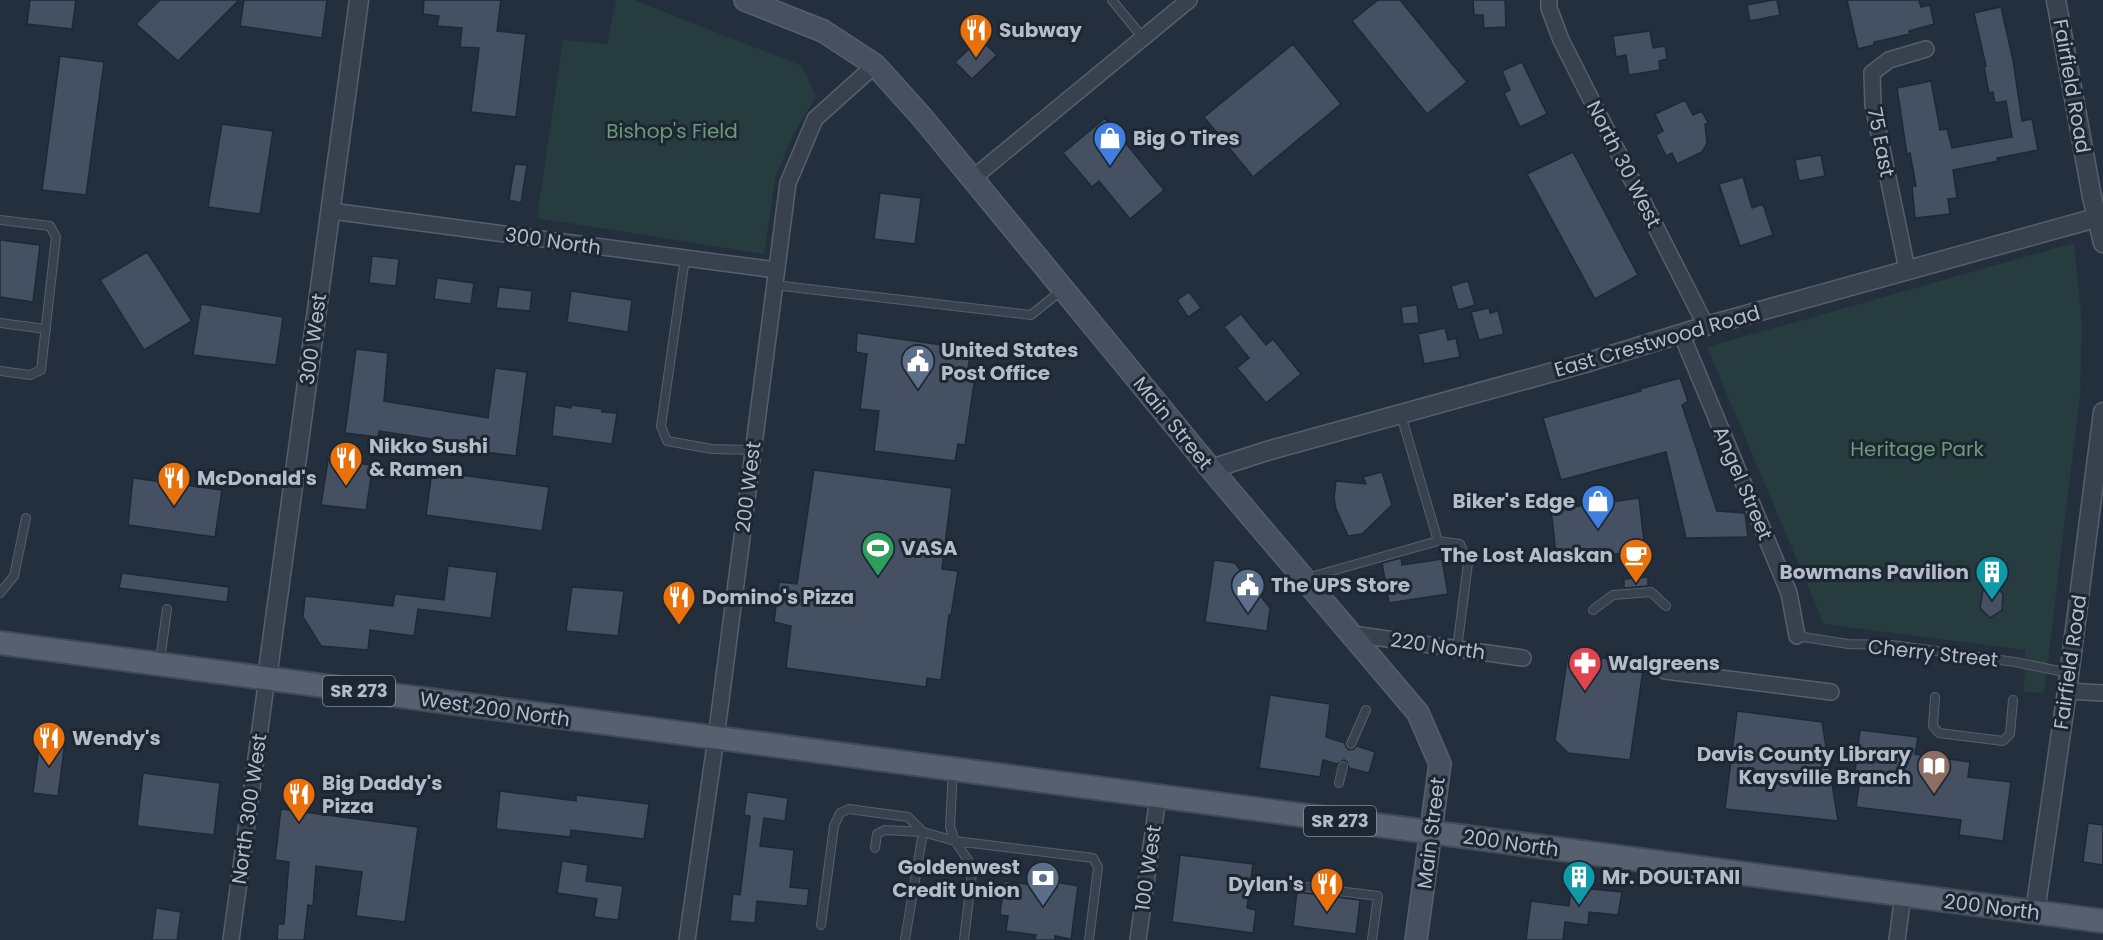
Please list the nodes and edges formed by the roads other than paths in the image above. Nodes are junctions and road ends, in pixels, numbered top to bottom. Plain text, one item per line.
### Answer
1 (358, 0) edge
2 (745, 0) edge
3 (1112, 0) edge
4 (1189, 0) edge
5 (1549, 0) edge
6 (2056, 0) edge
7 (1143, 38) junction
8 (1926, 49) dead end
9 (875, 64) junction
10 (973, 178) junction
11 (331, 211) junction
12 (2100, 217) edge
13 (0, 220) edge
14 (2103, 243) edge
15 (685, 258) junction
16 (1908, 269) junction
17 (775, 278) junction
18 (1063, 290) junction
19 (0, 323) edge
20 (1706, 326) junction
21 (46, 329) junction
22 (1681, 333) junction
23 (0, 371) edge
24 (2103, 412) edge
25 (1401, 413) junction
26 (753, 450) junction
27 (1211, 469) junction
28 (26, 518) dead end
29 (1438, 541) junction
30 (1306, 579) junction
31 (0, 593) edge
32 (1666, 606) dead end
33 (167, 609) dead end
34 (1593, 610) dead end
35 (1352, 634) junction
36 (1797, 636) joint
37 (0, 643) edge
38 (1457, 649) junction
39 (1523, 658) dead end
40 (159, 664) junction
41 (1665, 671) dead end
42 (2069, 672) junction
43 (267, 678) junction
44 (2067, 691) junction
45 (1831, 692) dead end
46 (2103, 693) edge
47 (1935, 697) dead end
48 (2013, 700) dead end
49 (1366, 710) dead end
50 (716, 738) junction
51 (1351, 744) dead end
52 (1343, 766) dead end
53 (953, 770) junction
54 (990, 774) joint
55 (1339, 783) dead end
56 (1158, 797) junction
57 (923, 832) junction
58 (1431, 833) junction
59 (956, 841) junction
60 (875, 848) dead end
61 (1290, 885) dead end
62 (1903, 895) junction
63 (2035, 912) junction
64 (2103, 921) edge
65 (821, 925) dead end
66 (231, 940) edge
67 (687, 940) edge
68 (905, 940) edge
69 (964, 940) edge
70 (1089, 940) edge
71 (1138, 940) edge
72 (1372, 940) edge
73 (1416, 940) edge
74 (1897, 940) edge

1 - 11 street, 300 West
2 - 9 main road, Main Street
3 - 7 lane
4 - 7 street
5 - 20 street, North 30 West
6 - 12 street, Fairfield Road
7 - 10 street
8 - 16 street, 75 East
9 - 10 main road, Main Street
9 - 17 street, 200 West
10 - 18 main road, Main Street
11 - 15 street, 300 North
11 - 43 street, 300 West
12 - 14 street, Fairfield Road
12 - 16 street, East Crestwood Road
13 - 21 lane
15 - 17 street, 300 North
15 - 26 lane
16 - 20 street, East Crestwood Road
17 - 18 lane
17 - 26 street, 200 West
18 - 27 main road, Main Street
19 - 21 lane
20 - 22 street, East Crestwood Road
21 - 23 lane
22 - 25 street, East Crestwood Road
22 - 36 street, Angel Street
24 - 42 street, Fairfield Road
25 - 27 street, East Crestwood Road
25 - 29 lane
26 - 50 street, 200 West
27 - 30 main road, Main Street
28 - 31 lane
29 - 30 lane
29 - 38 lane
30 - 35 main road, Main Street
32 - 34 lane
33 - 40 lane
35 - 38 street, 220 North
35 - 58 main road, Main Street
36 - 42 lane, Cherry Street
37 - 40 main road, West 200 North / SR 273
38 - 39 street, 220 North
40 - 43 main road, West 200 North / SR 273
41 - 45 street
42 - 44 street, Fairfield Road
43 - 50 main road, West 200 North / SR 273
43 - 66 street, North 300 West
44 - 46 street
44 - 63 street, Fairfield Road
47 - 48 lane
49 - 51 lane
50 - 53 main road, West 200 North / SR 273
50 - 67 street, 200 West
52 - 55 lane
53 - 54 main road, West 200 North / SR 273
53 - 59 lane
54 - 56 main road, 200 North / SR 273
56 - 58 main road, 200 North / SR 273
56 - 71 street, 100 West
57 - 59 lane
57 - 60 lane
57 - 65 lane
57 - 68 lane
58 - 62 main road, 200 North
58 - 73 main road, Main Street
59 - 69 lane
59 - 70 lane
61 - 72 lane
62 - 63 main road, 200 North
62 - 74 street
63 - 64 main road, 200 North

